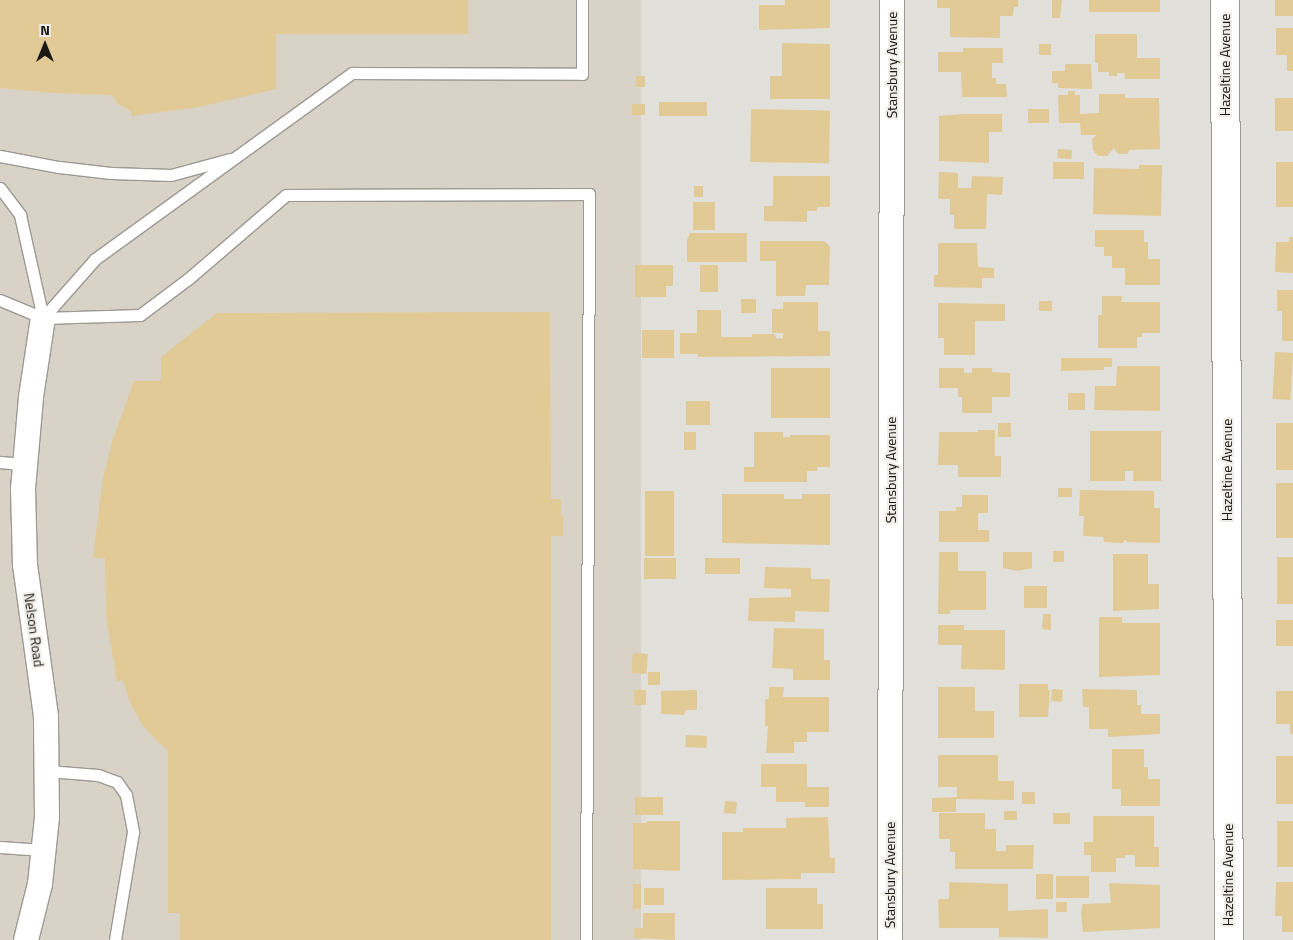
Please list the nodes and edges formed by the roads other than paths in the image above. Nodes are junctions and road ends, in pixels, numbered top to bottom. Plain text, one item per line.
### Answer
1 (582, 0) edge
2 (892, 0) edge
3 (1225, 0) edge
4 (0, 156) edge
5 (236, 158) junction
6 (0, 188) edge
7 (0, 300) edge
8 (43, 318) junction
9 (0, 462) edge
10 (25, 464) junction
11 (48, 771) junction
12 (0, 847) edge
13 (44, 850) junction
14 (26, 940) edge
15 (115, 940) edge
16 (586, 940) edge
17 (890, 940) edge
18 (1229, 940) edge

1 - 5 lane
2 - 17 street, Stansbury Avenue
3 - 18 street, Hazeltine Avenue
4 - 5 lane
5 - 8 lane
6 - 8 lane
7 - 8 lane
8 - 10 street, Nelson Road
8 - 16 lane
9 - 10 lane
10 - 11 street, Nelson Road
11 - 13 street, Nelson Road
11 - 15 lane
12 - 13 lane
13 - 14 street, Nelson Road

